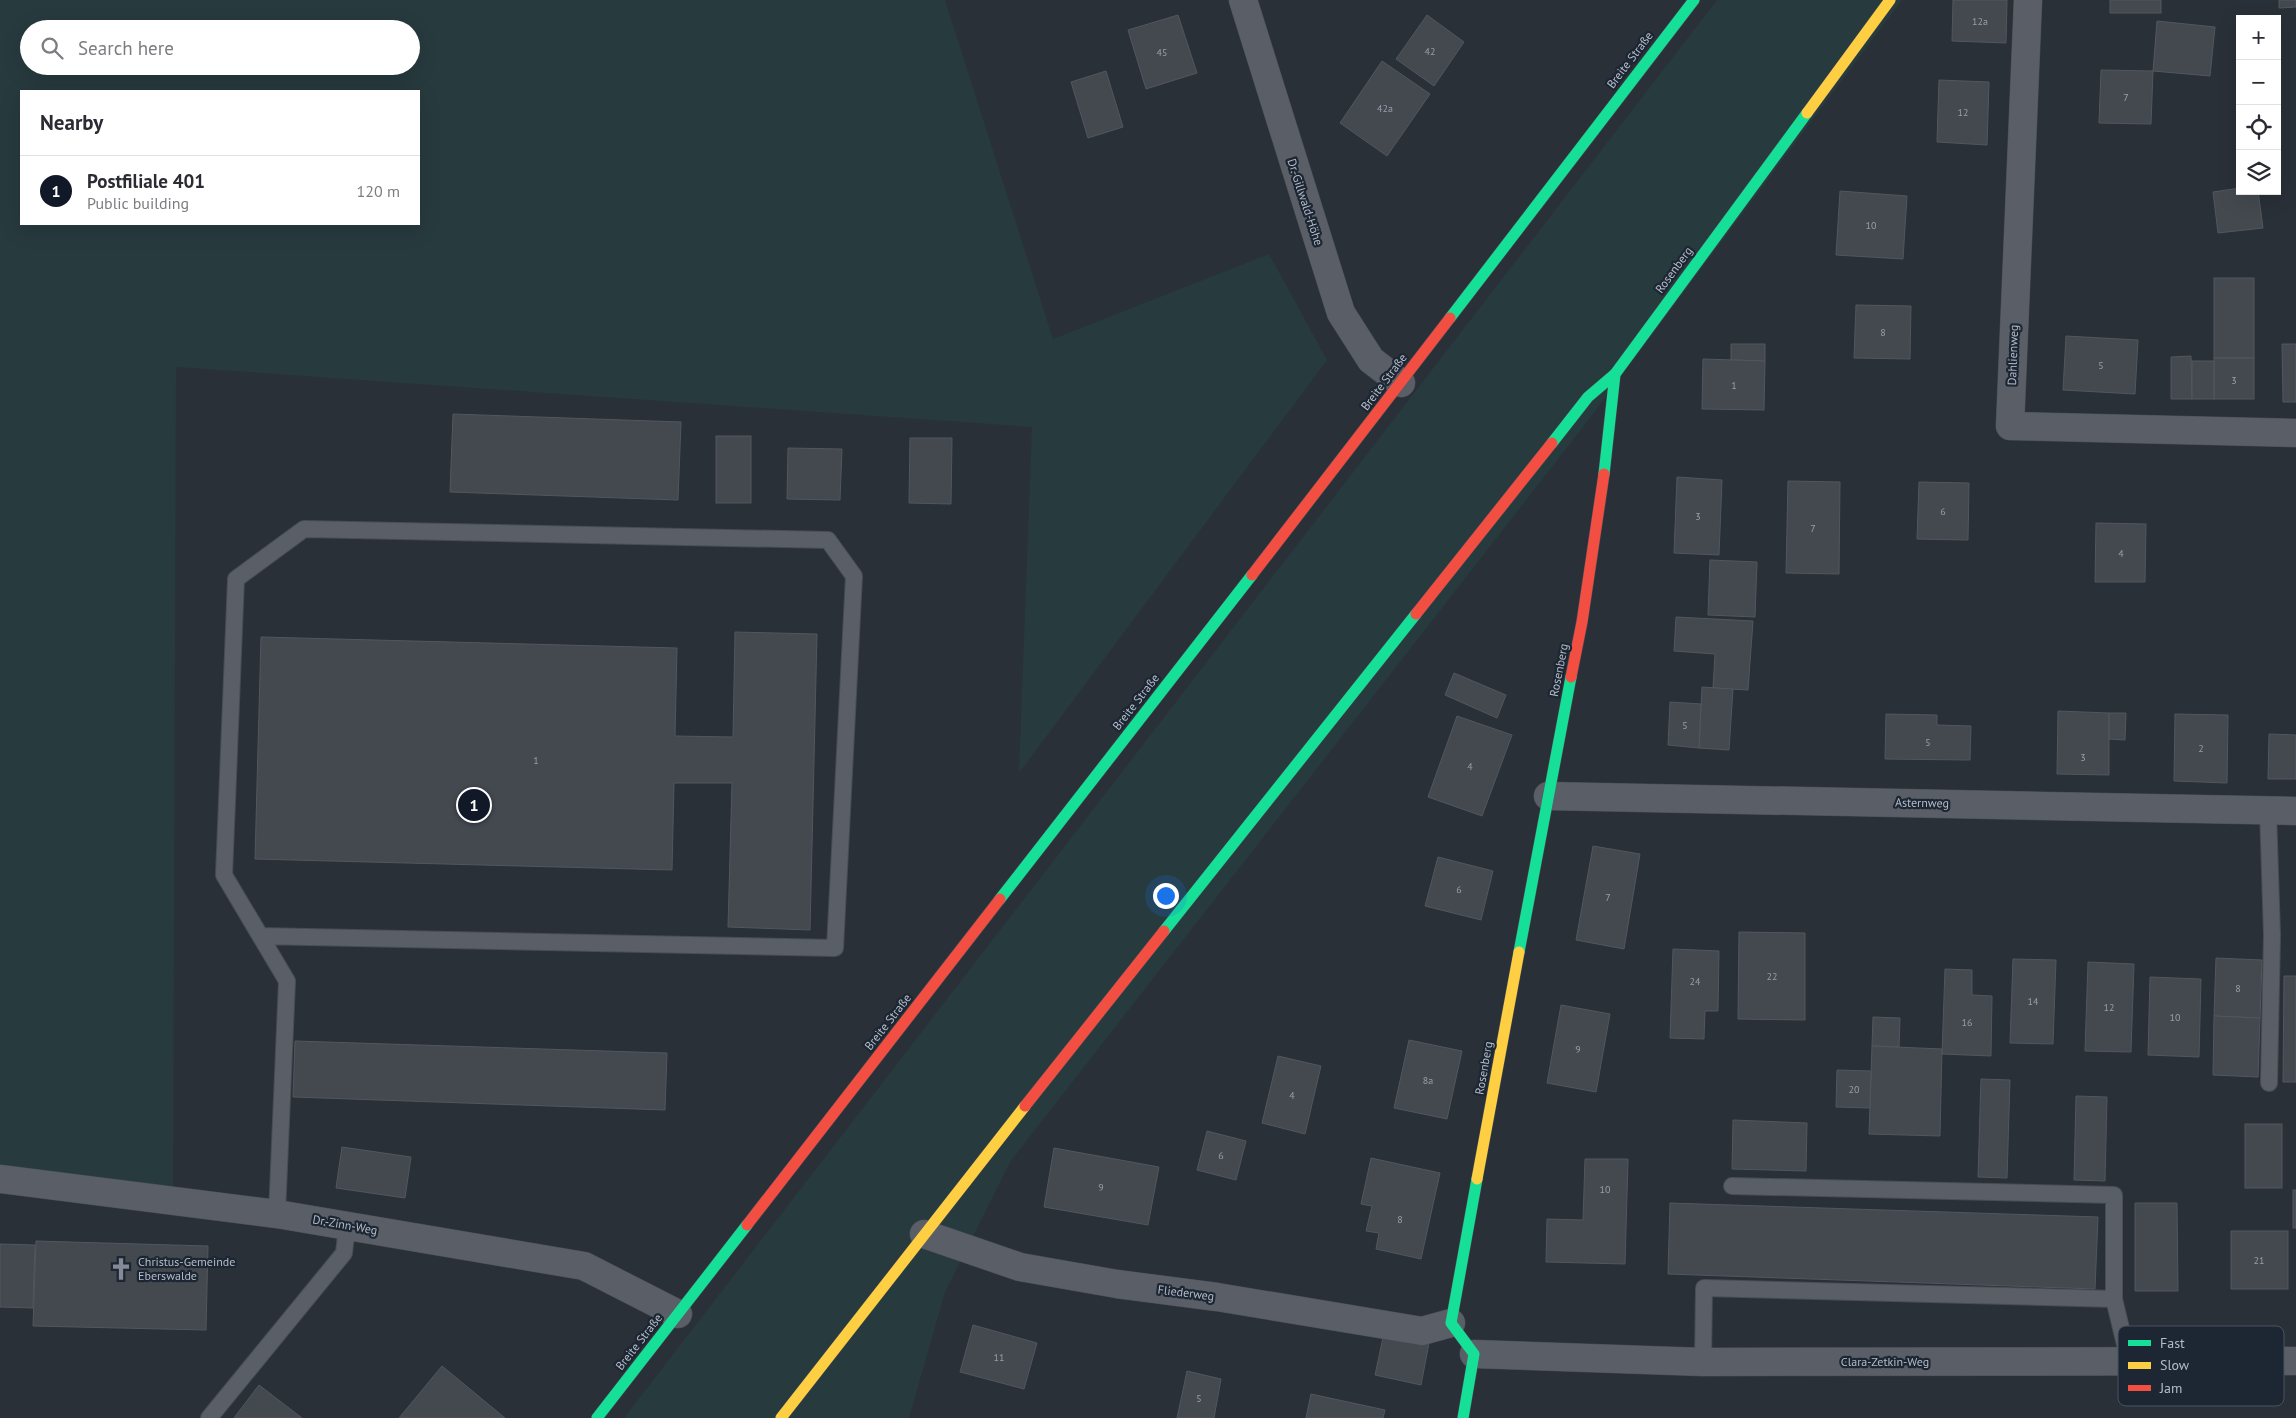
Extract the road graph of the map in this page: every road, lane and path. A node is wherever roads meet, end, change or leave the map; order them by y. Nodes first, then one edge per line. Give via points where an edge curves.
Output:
1 (1243, 0) edge
2 (1694, 0) edge
3 (1890, 0) edge
4 (2028, 0) edge
5 (1615, 374) junction
6 (1402, 383) junction
7 (2296, 433) edge
8 (1548, 796) junction
9 (2268, 810) junction
10 (2296, 811) edge
11 (260, 936) junction
12 (2269, 1083) dead end
13 (0, 1179) edge
14 (1732, 1186) dead end
15 (278, 1214) junction
16 (346, 1226) junction
17 (924, 1234) junction
18 (2114, 1299) junction
19 (678, 1314) junction
20 (1451, 1323) junction
21 (2120, 1326) edge
22 (1474, 1354) junction
23 (2118, 1361) edge
24 (1703, 1362) junction
25 (209, 1418) edge
26 (597, 1418) edge
27 (781, 1418) edge
28 (1463, 1418) edge

1 - 6 street, Dr.-Gillwald-Höhe via 1341,313 1371,360
2 - 6 street, Breite Straße
3 - 5 street, Rosenberg
4 - 7 street, Dahlienweg via 2010,426
5 - 8 street, Rosenberg via 1582,622
5 - 17 street via 1582,405
6 - 19 street, Breite Straße
8 - 9 street, Asternweg
8 - 20 street, Rosenberg
9 - 10 street, Asternweg
9 - 12 lane via 2272,935
11 - 11 lane via 224,875 236,579 304,529 828,540 854,576 836,948
11 - 15 lane via 287,981
13 - 15 street, Dr.-Zinn-Weg
14 - 18 lane via 2114,1195
15 - 16 street, Dr.-Zinn-Weg
16 - 19 street, Dr.-Zinn-Weg via 584,1266
16 - 25 lane via 344,1254
17 - 20 street, Fliederweg via 1020,1267 1117,1284 1422,1331
17 - 27 street
18 - 21 lane
18 - 24 lane via 1704,1288
19 - 26 street, Breite Straße
20 - 22 street
22 - 24 street, Clara-Zetkin-Weg
22 - 28 street
23 - 24 street, Clara-Zetkin-Weg

